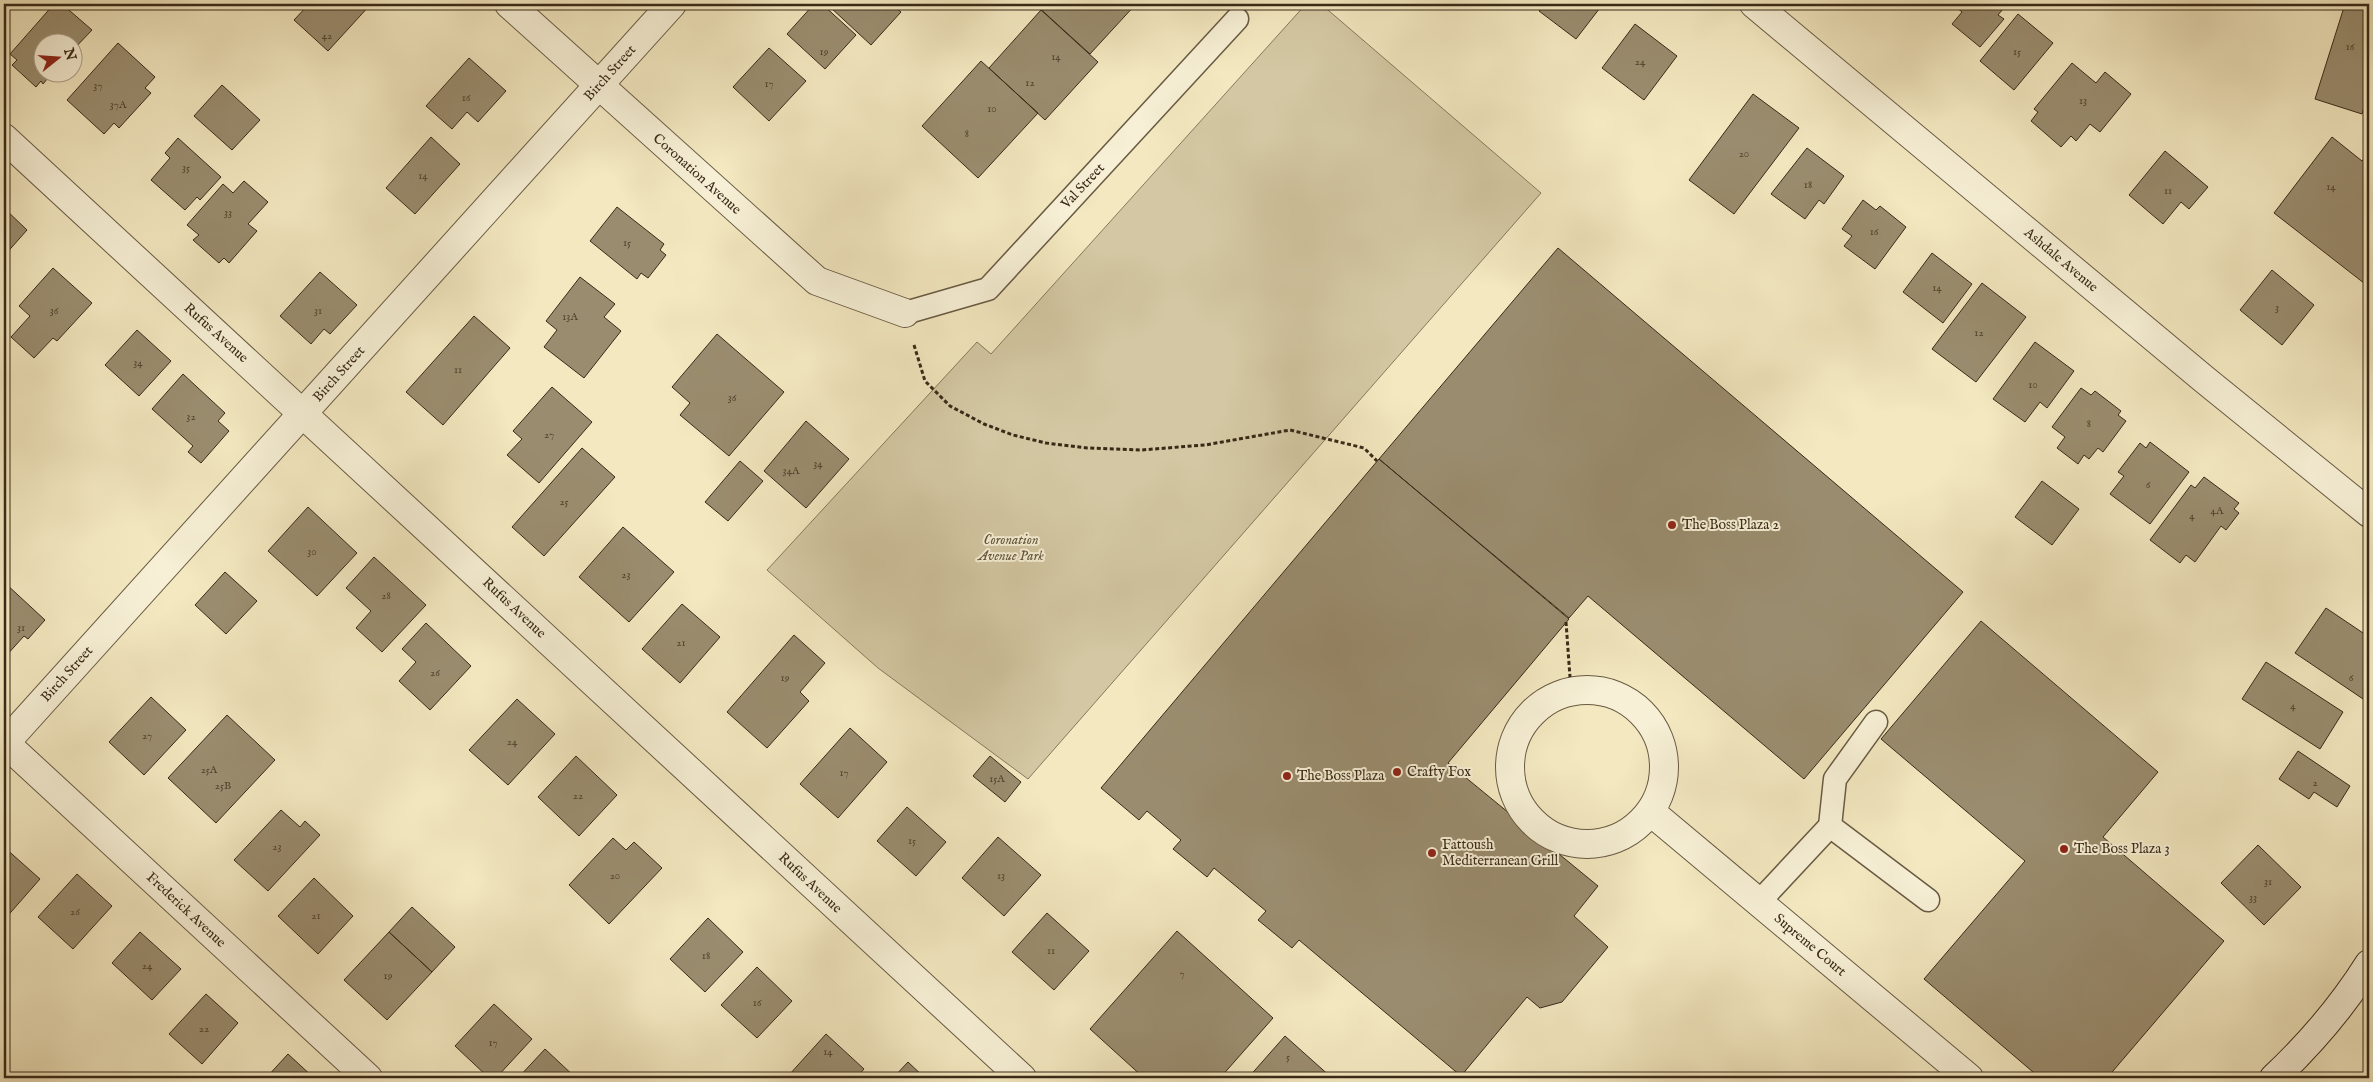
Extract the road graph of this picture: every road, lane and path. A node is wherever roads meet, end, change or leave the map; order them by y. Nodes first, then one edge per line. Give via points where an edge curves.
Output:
1 (509, 4) edge
2 (672, 4) edge
3 (1754, 4) edge
4 (1237, 19) dead end
5 (599, 86) junction
6 (4, 138) edge
7 (905, 313) junction
8 (304, 413) junction
9 (1377, 461) dead end
10 (2369, 513) edge
11 (1566, 622) dead end
12 (1571, 691) junction
13 (1876, 722) dead end
14 (4, 742) edge
15 (1651, 812) junction
16 (1830, 826) junction
17 (1928, 900) dead end
18 (1759, 902) junction
19 (2369, 964) edge
20 (368, 1078) edge
21 (1022, 1078) edge
22 (1969, 1078) edge
23 (2274, 1078) edge

1 - 5 street, Coronation Avenue
2 - 5 street, Birch Street
3 - 10 street, Ashdale Avenue
4 - 7 lane, Val Street via 988,289
5 - 7 street, Coronation Avenue via 817,282
5 - 8 street, Birch Street
6 - 8 street, Rufus Avenue
7 - 9 path via 925,380 950,406 1013,435 1087,448 1141,450 1205,446 1290,430 1364,448
8 - 14 street, Birch Street
8 - 21 street, Rufus Avenue
11 - 12 path
12 - 15 street via 1596,690 1620,697 1641,711 1656,731 1664,756 1664,781
12 - 15 street via 1548,700 1529,716 1515,739 1509,764 1513,790 1524,814 1543,831 1566,842 1593,845 1618,839 1640,825
13 - 16 lane via 1835,779
14 - 20 street, Frederick Avenue
15 - 18 street, Supreme Court
16 - 17 lane
16 - 18 lane
18 - 22 street, Supreme Court
19 - 23 street via 2350,995 2313,1041

